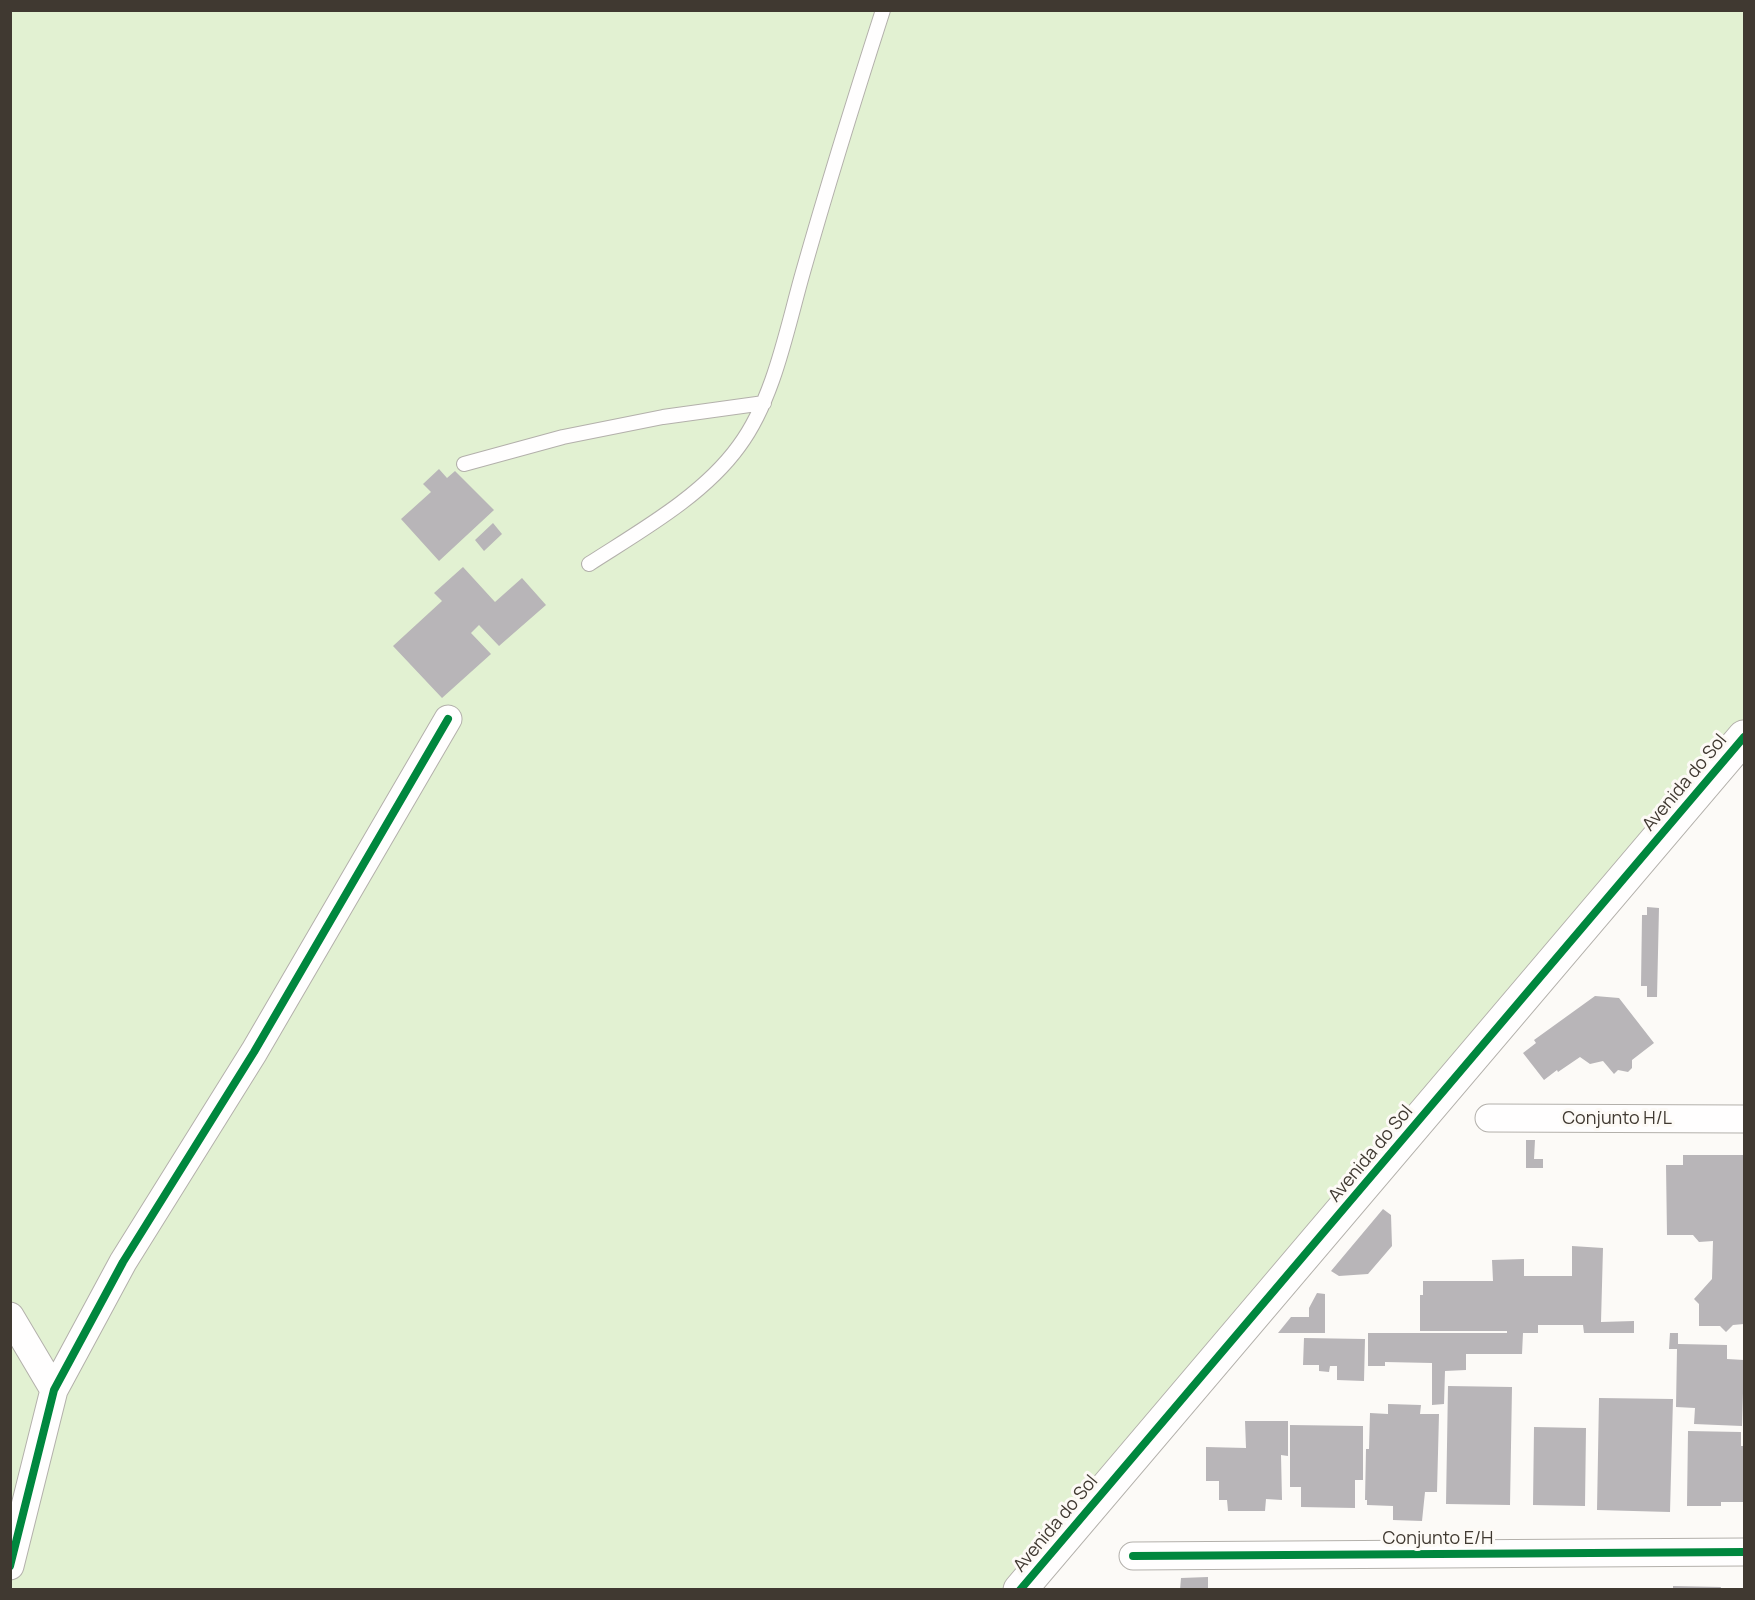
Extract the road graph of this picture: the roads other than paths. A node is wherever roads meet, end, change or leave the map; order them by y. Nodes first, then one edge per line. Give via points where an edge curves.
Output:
1 (883, 10) edge
2 (764, 403) junction
3 (464, 464) dead end
4 (589, 564) dead end
5 (448, 719) dead end
6 (1744, 737) edge
7 (1490, 1119) dead end
8 (1744, 1119) edge
9 (10, 1316) edge
10 (54, 1390) junction
11 (1744, 1552) edge
12 (1133, 1556) dead end
13 (10, 1566) edge
14 (1020, 1590) edge

1 - 2 lane
2 - 3 lane via 663,417
2 - 4 lane via 739,447 711,477 670,511
5 - 10 street via 254,1052 123,1262
6 - 14 street, Avenida do Sol
7 - 8 street, Conjunto H/L
9 - 10 street
10 - 13 street
11 - 12 street, Conjunto E/H

